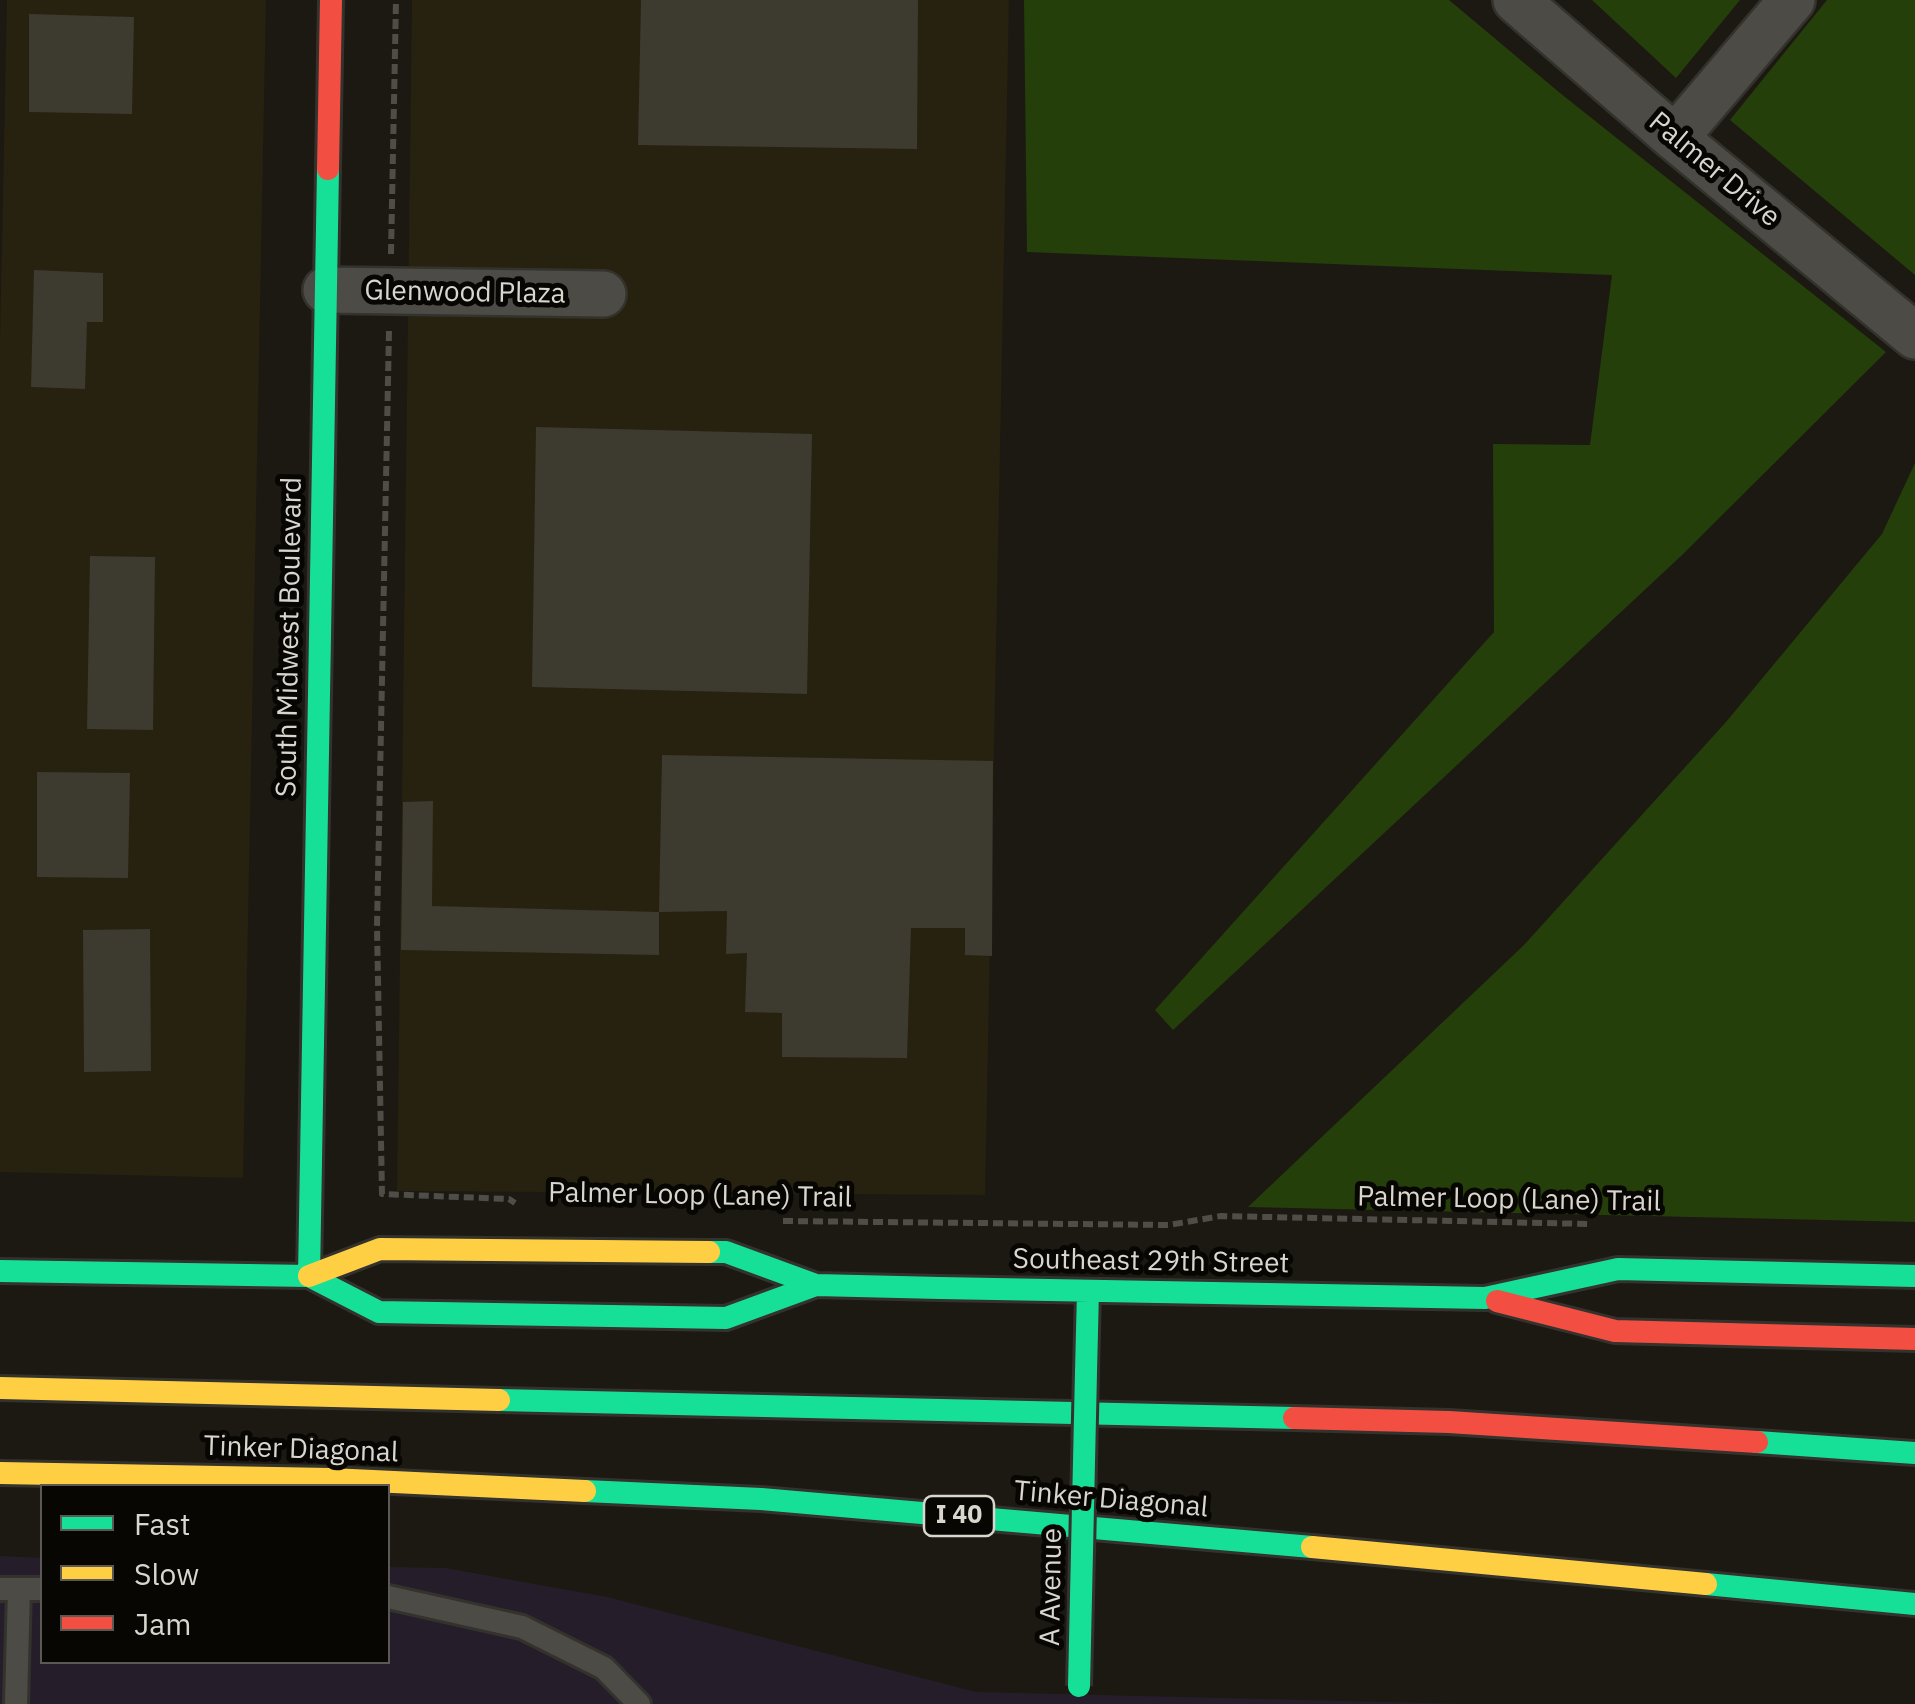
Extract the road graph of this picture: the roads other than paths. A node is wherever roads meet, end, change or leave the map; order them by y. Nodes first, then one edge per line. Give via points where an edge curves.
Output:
1 (331, 0) edge
2 (1516, 0) edge
3 (1792, 0) edge
4 (1675, 138) junction
5 (326, 290) junction
6 (603, 294) dead end
7 (1915, 336) edge
8 (0, 1271) edge
9 (308, 1276) junction
10 (1915, 1276) edge
11 (816, 1285) junction
12 (1088, 1291) junction
13 (1484, 1298) junction
14 (1915, 1339) edge
15 (0, 1388) edge
16 (1915, 1453) edge
17 (0, 1473) edge
18 (20, 1589) edge
19 (390, 1596) edge
20 (1915, 1604) edge
21 (1079, 1695) edge
22 (16, 1704) edge
23 (639, 1704) edge

1 - 5 main road, South Midwest Boulevard
2 - 4 street, Palmer Drive
3 - 4 street
4 - 7 street, Palmer Drive
5 - 6 street, Glenwood Plaza
5 - 9 main road, South Midwest Boulevard
8 - 9 main road, Southeast 29th Street
9 - 11 main road, Southeast 29th Street via 380,1249 726,1252
9 - 11 main road, Southeast 29th Street via 379,1312 707,1318 726,1318
10 - 13 main road, Southeast 29th Street via 1618,1269
11 - 12 main road, Southeast 29th Street
12 - 13 main road, Southeast 29th Street
12 - 21 main road, A Avenue, bridge
13 - 14 main road, Southeast 29th Street via 1615,1331
15 - 16 main road, Tinker Diagonal via 1449,1422
17 - 20 main road, Tinker Diagonal / I 40 via 330,1479 760,1499
18 - 22 lane
19 - 23 lane via 522,1627 604,1668

